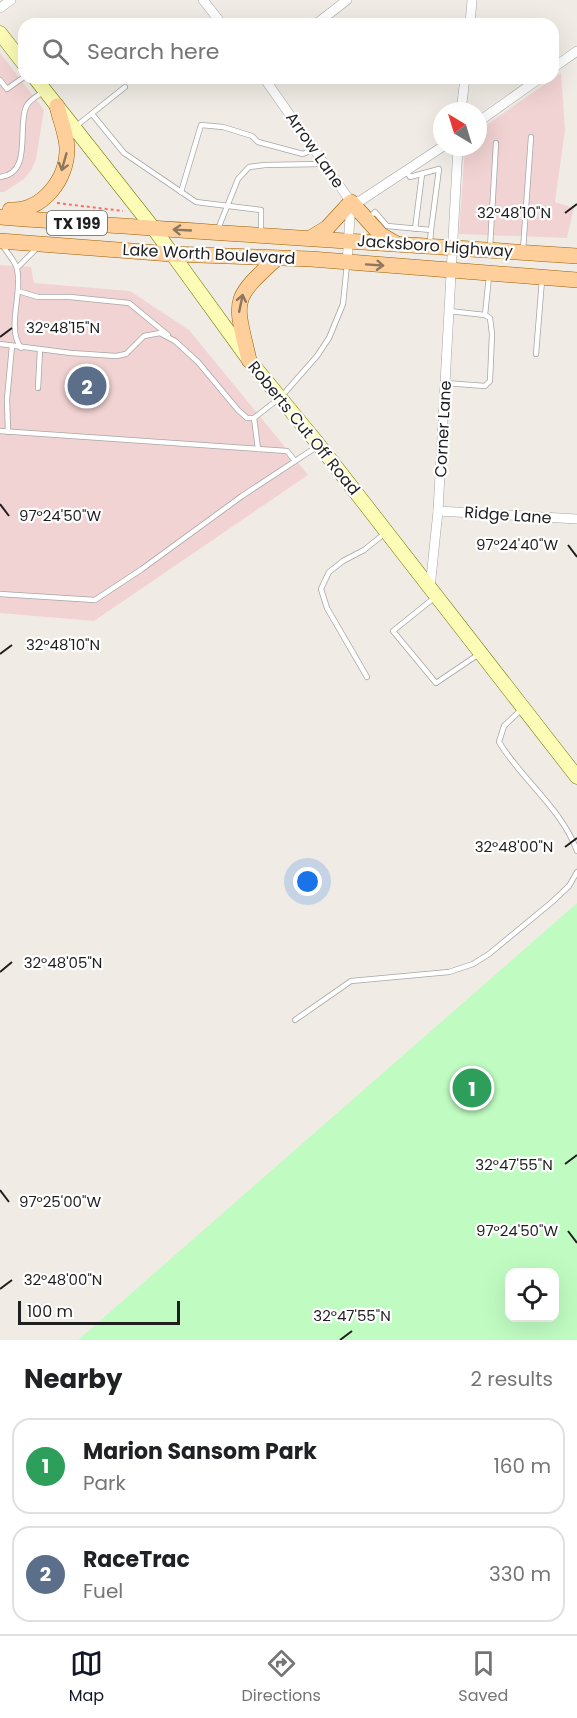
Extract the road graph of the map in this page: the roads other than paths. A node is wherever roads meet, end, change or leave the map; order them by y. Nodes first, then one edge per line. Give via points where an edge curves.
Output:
1 (11, 0) edge
2 (203, 0) edge
3 (347, 0) edge
4 (472, 0) edge
5 (0, 8) edge
6 (217, 18) edge
7 (324, 18) edge
8 (470, 18) edge
9 (3, 42) edge
10 (577, 51) edge
11 (18, 58) edge
12 (559, 64) edge
13 (0, 80) edge
14 (18, 81) edge
15 (40, 84) edge
16 (268, 84) edge
17 (464, 84) edge
18 (532, 84) edge
19 (125, 87) dead end
20 (7, 89) junction
21 (45, 90) junction
22 (0, 94) edge
23 (462, 102) edge
24 (57, 106) junction
25 (92, 114) junction
26 (487, 116) edge
27 (75, 127) junction
28 (531, 137) dead end
29 (496, 142) dead end
30 (314, 149) junction
31 (433, 153) edge
32 (428, 156) junction
33 (458, 156) edge
34 (325, 164) junction
35 (406, 170) junction
36 (429, 172) junction
37 (422, 174) junction
38 (0, 177) edge
39 (181, 192) junction
40 (351, 202) junction
41 (226, 206) junction
42 (0, 215) edge
43 (367, 219) junction
44 (154, 229) junction
45 (415, 229) junction
46 (431, 230) junction
47 (217, 232) junction
48 (260, 234) junction
49 (294, 236) joint
50 (312, 237) junction
51 (349, 240) junction
52 (0, 241) edge
53 (398, 244) junction
54 (40, 245) junction
55 (430, 246) junction
56 (453, 248) junction
57 (490, 250) junction
58 (523, 252) junction
59 (171, 254) junction
60 (577, 255) edge
61 (277, 258) junction
62 (311, 259) joint
63 (347, 263) junction
64 (17, 268) junction
65 (451, 271) junction
66 (489, 274) junction
67 (542, 278) junction
68 (577, 280) edge
69 (18, 291) junction
70 (449, 310) junction
71 (485, 315) junction
72 (175, 341) junction
73 (0, 344) edge
74 (12, 346) junction
75 (21, 348) junction
76 (40, 350) junction
77 (536, 354) dead end
78 (249, 360) junction
79 (445, 383) junction
80 (38, 388) dead end
81 (281, 398) junction
82 (254, 418) junction
83 (0, 431) edge
84 (8, 432) junction
85 (319, 445) junction
86 (258, 449) junction
87 (295, 461) junction
88 (438, 511) junction
89 (577, 519) edge
90 (386, 532) junction
91 (433, 592) junction
92 (0, 594) edge
93 (481, 652) junction
94 (367, 677) dead end
95 (525, 707) junction
96 (577, 777) edge
97 (577, 851) edge
98 (577, 872) edge
99 (294, 1020) dead end

1 - 5 street
2 - 6 street
3 - 7 street
4 - 8 street
9 - 11 street
10 - 12 street
13 - 20 lane
14 - 20 lane
15 - 21 street, Roberts Cut Off Road
16 - 30 street, Arrow Lane
17 - 23 street
18 - 26 street
19 - 25 lane
20 - 22 lane
21 - 24 street, Roberts Cut Off Road
21 - 38 lane via 26,107 22,151 16,167 11,174
24 - 27 street, Roberts Cut Off Road
24 -> 42 main road via 67,149 51,192 32,208 6,210
25 - 27 lane
25 - 39 lane via 124,153
27 - 44 street, Roberts Cut Off Road
28 - 58 lane
29 - 57 lane
30 - 34 street, Arrow Lane
30 - 39 lane via 303,154 258,142 252,136 223,127 201,125
31 - 32 street
32 - 35 street
32 - 36 lane
33 - 56 street, Corner Lane
34 - 40 street, Arrow Lane
34 - 41 lane via 249,167 238,179
35 - 37 lane via 410,177
35 - 40 street via 360,201
36 - 37 lane
36 - 46 lane via 439,169
37 - 45 lane
39 - 41 lane via 196,202
40 - 43 main road
40 - 50 main road via 327,228
40 - 51 street, Arrow Lane
41 - 47 lane
41 - 48 lane via 261,210
42 - 44 main road, Lake Worth Boulevard / TX 199
43 - 45 lane via 375,212 387,226
43 - 53 main road via 381,235
47 -> 44 main road, Lake Worth Boulevard / TX 199
44 - 59 street, Roberts Cut Off Road
45 - 46 lane
46 - 55 lane
47 - 48 main road, Lake Worth Boulevard / TX 199
48 - 49 main road, Lake Worth Boulevard / TX 199
49 - 50 main road, Jacksboro Highway / TX 199
50 - 51 main road, Jacksboro Highway / TX 199
51 - 53 main road, Jacksboro Highway / TX 199
51 - 63 street, Arrow Lane
52 - 54 main road, Lake Worth Boulevard / TX 199
52 - 64 lane
53 - 55 main road, Jacksboro Highway / TX 199
54 - 59 main road, Lake Worth Boulevard / TX 199
54 - 64 lane
55 - 56 main road, Jacksboro Highway / TX 199
56 - 57 main road, Jacksboro Highway / TX 199
56 - 65 street, Corner Lane
57 - 58 main road, Jacksboro Highway / TX 199
58 - 60 main road, Jacksboro Highway / TX 199
59 - 61 main road, Lake Worth Boulevard / TX 199
59 - 78 street, Roberts Cut Off Road
61 - 62 main road, Lake Worth Boulevard / TX 199
78 -> 61 main road via 238,304 249,283
62 - 63 main road, Jacksboro Highway / TX 199
63 -> 65 main road, Jacksboro Highway / TX 199
63 - 81 lane via 343,304 329,338
64 - 69 lane
65 - 66 main road, Jacksboro Highway / TX 199
65 - 70 street, Corner Lane
66 - 67 main road, Jacksboro Highway / TX 199
66 - 71 lane
67 - 68 main road, Jacksboro Highway / TX 199
67 - 77 lane
69 - 72 lane via 38,297 129,303
69 - 75 lane via 15,328
70 - 71 lane
70 - 79 street, Corner Lane
71 - 79 lane via 492,322 490,381 485,386
72 - 76 lane via 160,333 144,336 126,354 116,356
72 - 82 lane via 238,410 247,418
73 - 74 lane
74 - 75 lane
74 - 84 lane
75 - 76 lane
76 - 80 lane
78 - 81 street, Roberts Cut Off Road
79 - 88 street, Corner Lane
81 - 82 lane
81 - 85 street, Roberts Cut Off Road
82 - 86 lane
83 - 84 lane
84 - 86 lane
85 - 87 lane
85 - 90 street, Roberts Cut Off Road
86 - 87 lane via 287,451
87 - 92 lane via 95,600
88 - 89 street, Ridge Lane
88 - 91 street, Corner Lane
90 - 91 street, Roberts Cut Off Road
90 - 94 lane via 329,572 321,589 327,608
91 - 93 street, Roberts Cut Off Road
91 - 93 lane via 393,631 436,683
93 - 95 street, Roberts Cut Off Road
95 - 96 street, Roberts Cut Off Road
95 - 97 lane via 504,726 499,742 567,830
98 - 99 lane via 570,886 552,902 473,964 449,972 351,981

